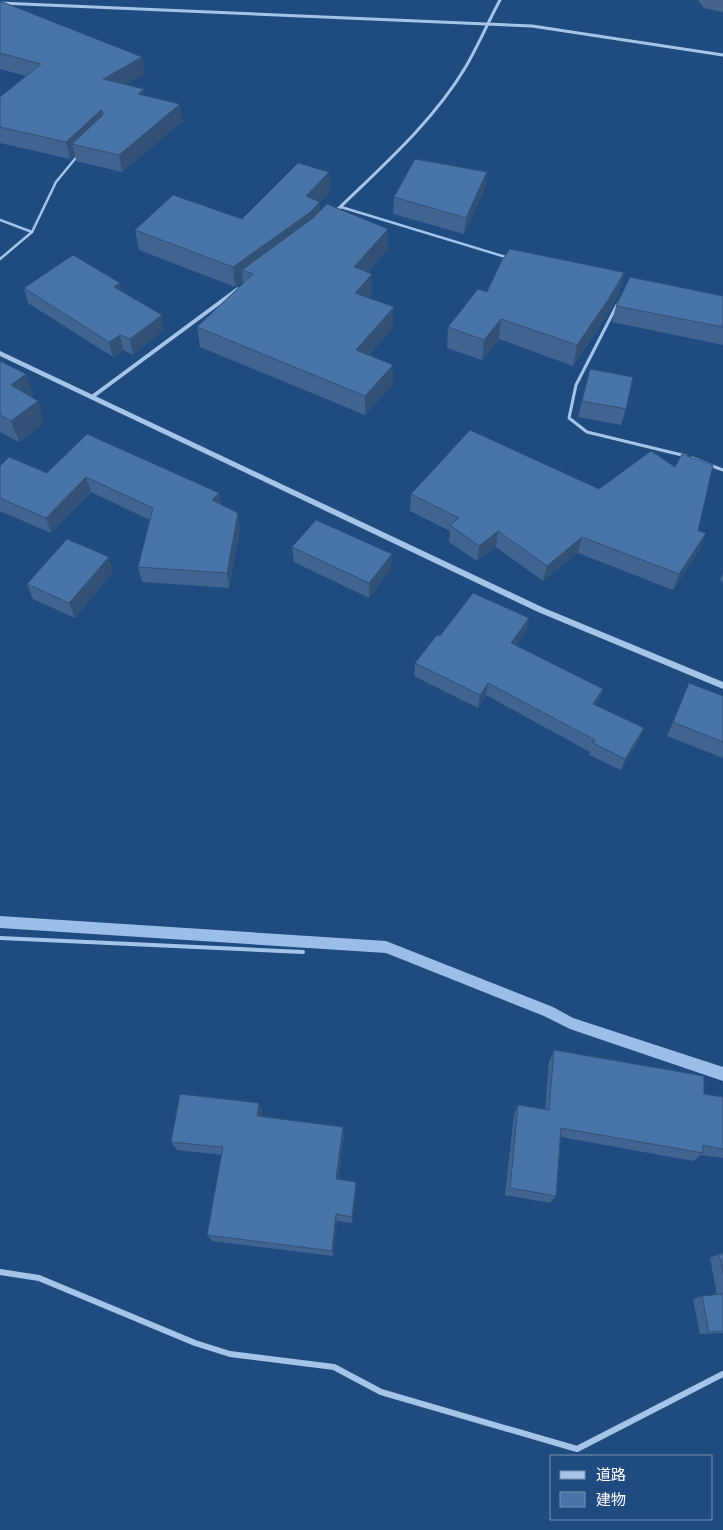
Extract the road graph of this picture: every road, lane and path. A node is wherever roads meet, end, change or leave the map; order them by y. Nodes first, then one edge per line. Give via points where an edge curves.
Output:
1 (500, 0) edge
2 (0, 3) edge
3 (488, 24) junction
4 (723, 55) edge
5 (80, 154) edge
6 (340, 207) junction
7 (329, 218) edge
8 (0, 220) edge
9 (32, 232) junction
10 (0, 258) edge
11 (511, 259) edge
12 (241, 287) edge
13 (619, 301) edge
14 (0, 353) edge
15 (92, 397) junction
16 (723, 470) edge
17 (723, 686) edge
18 (0, 938) edge
19 (303, 952) dead end
20 (0, 1272) edge
21 (723, 1374) edge

1 - 3 street
2 - 3 street
3 - 4 street via 532,26
3 - 6 street via 439,105
5 - 9 lane via 56,182
6 - 7 street
6 - 11 lane
8 - 9 lane
9 - 10 lane
12 - 15 street
13 - 16 lane via 576,385 569,418 587,432 700,460
14 - 15 street
15 - 17 street via 542,610
18 - 19 lane
20 - 21 street via 39,1278 195,1343 230,1354 334,1367 380,1392 577,1449

